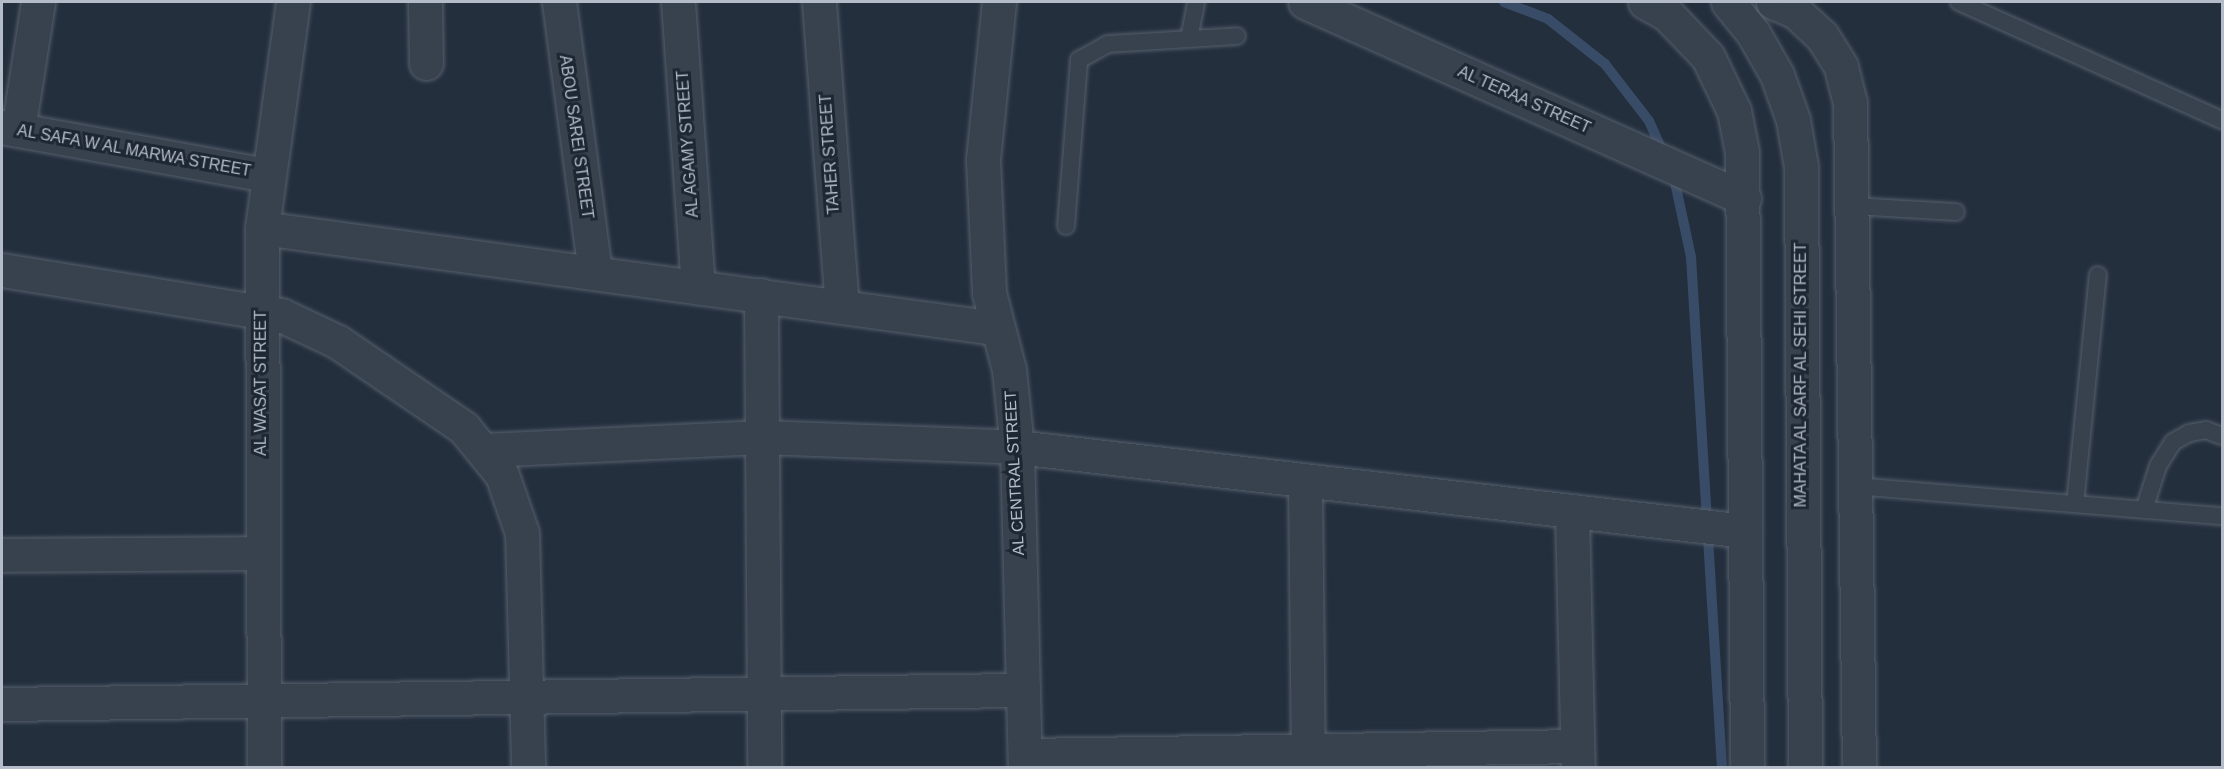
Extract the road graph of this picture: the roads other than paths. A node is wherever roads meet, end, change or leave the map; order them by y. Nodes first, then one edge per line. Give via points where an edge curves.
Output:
1 (38, 2) edge
2 (293, 2) edge
3 (425, 2) edge
4 (559, 2) edge
5 (678, 2) edge
6 (819, 2) edge
7 (999, 2) edge
8 (1196, 2) edge
9 (1305, 2) edge
10 (1728, 2) edge
11 (1773, 2) edge
12 (1959, 2) edge
13 (1656, 8) edge
14 (1237, 36) dead end
15 (1189, 39) junction
16 (426, 63) dead end
17 (2223, 120) edge
18 (10, 128) edge
19 (267, 176) junction
20 (1744, 198) junction
21 (1851, 206) junction
22 (1956, 212) dead end
23 (1066, 226) dead end
24 (262, 228) junction
25 (2, 270) edge
26 (595, 273) junction
27 (2098, 275) dead end
28 (698, 287) junction
29 (761, 295) junction
30 (842, 306) junction
31 (260, 309) junction
32 (996, 328) junction
33 (2223, 436) edge
34 (762, 437) junction
35 (1017, 447) junction
36 (485, 450) junction
37 (1305, 482) junction
38 (1855, 486) junction
39 (2075, 504) junction
40 (2144, 510) junction
41 (1572, 512) junction
42 (2223, 516) edge
43 (1745, 531) junction
44 (261, 553) junction
45 (2, 555) edge
46 (1023, 690) junction
47 (764, 696) junction
48 (526, 698) junction
49 (263, 701) junction
50 (2, 704) edge
51 (1578, 757) edge
52 (1308, 759) edge
53 (1025, 761) edge
54 (264, 768) edge
55 (528, 768) edge
56 (764, 768) edge
57 (1747, 768) edge
58 (1805, 768) edge
59 (1859, 768) edge

1 - 18 street
2 - 19 street, AL WASAT STREET
3 - 16 street
4 - 26 street, ABOU SAREI STREET
5 - 28 street, AL AGAMY STREET
6 - 30 street, TAHER STREET
7 - 32 street, AL CENTRAL STREET via 983,160 989,293
8 - 15 lane
9 - 20 street, AL TERAA STREET
10 - 58 street, MAHATA AL SARF AL SEHI STREET via 1753,33 1777,75 1793,120 1801,167
11 - 21 street via 1796,12 1822,36 1841,67 1851,102
12 - 17 lane
13 - 20 street via 1708,57 1734,111 1742,152
14 - 15 lane
15 - 23 lane via 1108,44 1079,60
18 - 19 street, AL SAFA W AL MARWA STREET
19 - 24 street, AL WASAT STREET
20 - 43 street
21 - 22 lane
21 - 38 street
24 - 26 street
24 - 31 street, AL WASAT STREET
25 - 31 street
26 - 28 street
27 - 39 lane
28 - 29 street
29 - 30 street
29 - 34 street
30 - 32 street
31 - 36 street via 301,322 338,342 464,428
31 - 44 street, AL WASAT STREET
32 - 35 street, AL CENTRAL STREET via 1009,370
33 - 40 lane via 2206,430 2173,442 2158,466
34 - 35 street
34 - 36 street
34 - 47 street
35 - 37 street
35 - 46 street, AL CENTRAL STREET
36 - 48 street via 502,475 522,533
37 - 41 street
37 - 52 street
38 - 39 lane
38 - 59 street
39 - 40 lane
40 - 42 lane
41 - 43 street
41 - 51 street
43 - 57 street
44 - 45 street
44 - 49 street, AL WASAT STREET
46 - 47 street
46 - 53 street, AL CENTRAL STREET
47 - 48 street
47 - 56 street
48 - 49 street
48 - 55 street
49 - 50 street
49 - 54 street, AL WASAT STREET
51 - 52 street
52 - 53 street

